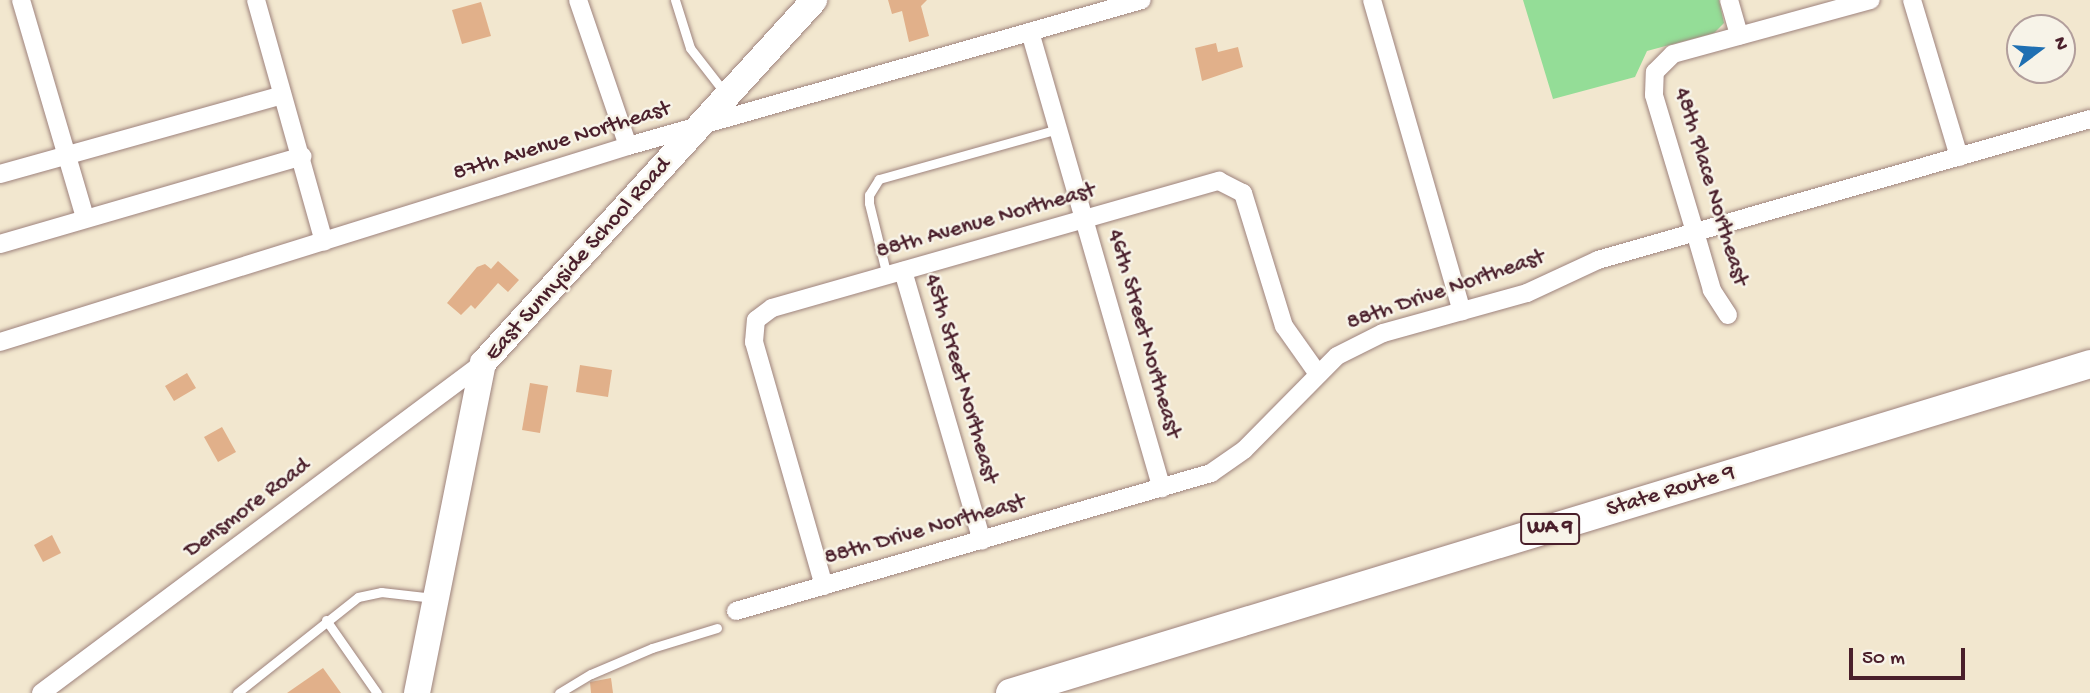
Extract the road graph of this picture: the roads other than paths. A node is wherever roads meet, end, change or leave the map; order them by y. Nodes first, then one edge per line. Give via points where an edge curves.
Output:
1 (21, 0) edge
2 (256, 0) edge
3 (578, 0) edge
4 (675, 0) edge
5 (814, 0) edge
6 (1143, 0) edge
7 (1372, 0) edge
8 (1729, 0) edge
9 (1871, 0) edge
10 (1912, 0) edge
11 (1030, 32) junction
12 (1739, 36) junction
13 (282, 95) junction
14 (728, 97) junction
15 (2090, 119) edge
16 (701, 126) junction
17 (1058, 129) junction
18 (628, 146) junction
19 (64, 156) junction
20 (302, 156) junction
21 (1959, 157) junction
22 (0, 174) edge
23 (85, 218) junction
24 (1084, 219) junction
25 (1695, 232) junction
26 (324, 242) junction
27 (0, 244) edge
28 (895, 273) junction
29 (1462, 311) junction
30 (1728, 315) dead end
31 (0, 342) edge
32 (483, 363) junction
33 (2090, 364) edge
34 (1318, 374) junction
35 (1162, 488) junction
36 (982, 541) junction
37 (824, 586) junction
38 (436, 598) junction
39 (736, 611) dead end
40 (326, 620) junction
41 (717, 628) dead end
42 (41, 693) edge
43 (237, 693) edge
44 (377, 693) edge
45 (416, 693) edge
46 (559, 693) edge
47 (1010, 693) edge

1 - 19 street
2 - 13 street
3 - 18 street
4 - 14 lane via 690,48
5 - 14 street, East Sunnyside School Road
6 - 11 street, 87th Avenue Northeast
7 - 29 street
8 - 12 street
9 - 12 street
10 - 21 street
11 - 16 street, 87th Avenue Northeast
11 - 17 street, 46th Street Northeast
12 - 25 street, 48th Place Northeast via 1673,54 1656,72 1654,95
13 - 19 street
13 - 20 street
14 - 16 street, East Sunnyside School Road
15 - 21 street, 88th Drive Northeast
16 - 18 street, 87th Avenue Northeast
16 - 32 street, East Sunnyside School Road
17 - 24 street, 46th Street Northeast
17 - 28 lane via 879,179 869,203
18 - 26 street, 87th Avenue Northeast
19 - 22 street
19 - 23 street
20 - 23 street
20 - 26 street
21 - 25 street, 88th Drive Northeast
23 - 27 street
24 - 28 street, 88th Avenue Northeast
24 - 34 street, 88th Avenue Northeast via 1219,181 1233,185 1243,193 1250,211 1284,326
24 - 35 street, 46th Street Northeast
25 - 29 street, 88th Drive Northeast via 1598,260 1527,293
25 - 30 street, 48th Place Northeast via 1713,290
26 - 31 street, 87th Avenue Northeast
28 - 36 street, 45th Street Northeast
28 - 37 street, 88th Avenue Northeast via 772,308 756,320 754,342
29 - 34 street, 88th Drive Northeast via 1365,340
32 - 38 street, East Sunnyside School Road
32 - 42 street, Densmore Road
33 - 47 main road, State Route 9 / WA 9
34 - 35 street, 88th Drive Northeast via 1230,462
35 - 36 street, 88th Drive Northeast
36 - 37 street, 88th Drive Northeast
37 - 39 street, 88th Drive Northeast
38 - 40 lane via 381,592 358,597
38 - 45 street, East Sunnyside School Road
40 - 43 lane
40 - 44 lane
41 - 46 lane via 652,648

